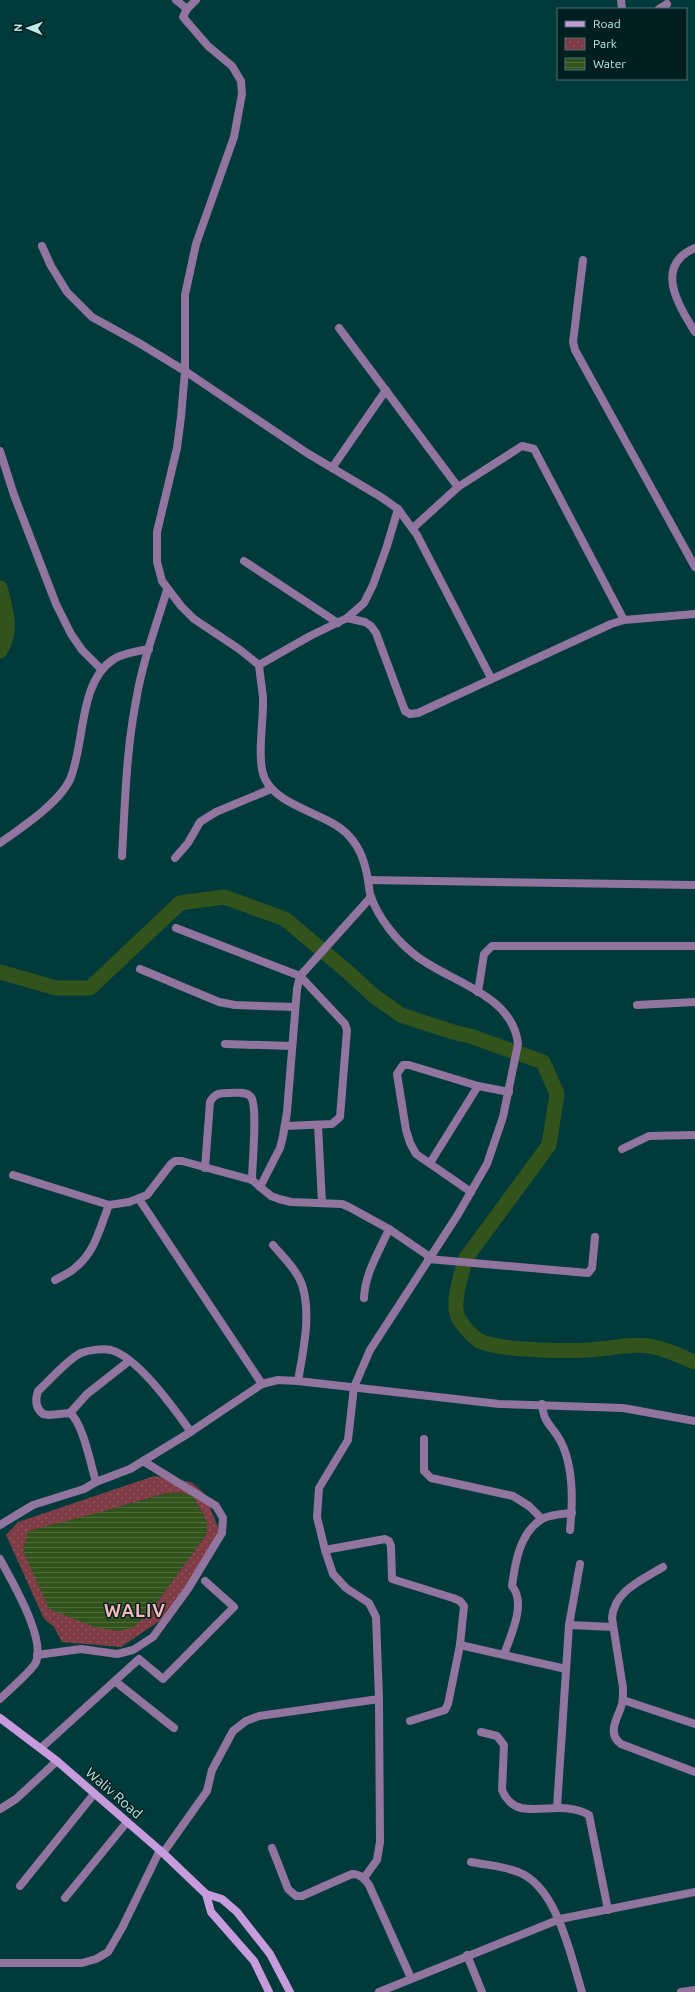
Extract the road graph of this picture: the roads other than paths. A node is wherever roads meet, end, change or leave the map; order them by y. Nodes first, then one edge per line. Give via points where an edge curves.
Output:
1 (176, 0) edge
2 (196, 0) edge
3 (667, 4) dead end
4 (661, 8) edge
5 (187, 9) junction
6 (42, 246) dead end
7 (695, 248) edge
8 (583, 260) dead end
9 (339, 328) dead end
10 (695, 332) edge
11 (185, 371) junction
12 (386, 390) junction
13 (0, 451) edge
14 (332, 468) junction
15 (458, 487) junction
16 (398, 509) junction
17 (413, 528) junction
18 (244, 561) dead end
19 (695, 567) edge
20 (168, 590) junction
21 (695, 614) edge
22 (347, 618) junction
23 (624, 620) junction
24 (338, 623) junction
25 (149, 649) junction
26 (259, 665) junction
27 (101, 669) junction
28 (491, 678) junction
29 (271, 789) junction
30 (0, 843) edge
31 (122, 856) dead end
32 (175, 858) dead end
33 (368, 880) junction
34 (695, 885) edge
35 (371, 897) junction
36 (176, 928) dead end
37 (695, 946) edge
38 (140, 969) dead end
39 (300, 976) junction
40 (478, 992) junction
41 (695, 1002) edge
42 (637, 1005) dead end
43 (295, 1007) junction
44 (226, 1044) dead end
45 (292, 1046) junction
46 (478, 1086) junction
47 (509, 1092) junction
48 (318, 1125) junction
49 (285, 1126) junction
50 (695, 1135) edge
51 (622, 1149) dead end
52 (430, 1164) junction
53 (205, 1168) junction
54 (13, 1175) dead end
55 (252, 1180) junction
56 (260, 1187) junction
57 (471, 1192) junction
58 (139, 1200) junction
59 (322, 1203) junction
60 (109, 1206) junction
61 (389, 1230) junction
62 (595, 1237) dead end
63 (273, 1245) dead end
64 (429, 1258) junction
65 (55, 1280) dead end
66 (364, 1298) dead end
67 (129, 1361) junction
68 (298, 1381) junction
69 (262, 1384) junction
70 (354, 1387) junction
71 (542, 1404) junction
72 (70, 1413) junction
73 (695, 1421) edge
74 (191, 1432) junction
75 (424, 1439) dead end
76 (143, 1461) junction
77 (96, 1482) junction
78 (572, 1513) junction
79 (542, 1519) junction
80 (0, 1525) edge
81 (570, 1530) dead end
82 (325, 1550) junction
83 (0, 1559) edge
84 (580, 1564) dead end
85 (663, 1567) dead end
86 (205, 1580) dead end
87 (569, 1625) junction
88 (613, 1627) junction
89 (460, 1645) junction
90 (38, 1655) junction
91 (504, 1655) junction
92 (566, 1669) junction
93 (116, 1682) junction
94 (0, 1699) edge
95 (379, 1700) junction
96 (623, 1700) junction
97 (0, 1718) edge
98 (410, 1721) dead end
99 (695, 1724) edge
100 (174, 1728) dead end
101 (480, 1732) dead end
102 (40, 1748) junction
103 (57, 1761) junction
104 (695, 1772) edge
105 (94, 1794) junction
106 (557, 1807) junction
107 (0, 1810) edge
108 (127, 1822) junction
109 (272, 1848) dead end
110 (161, 1852) junction
111 (470, 1862) dead end
112 (364, 1878) junction
113 (20, 1886) dead end
114 (695, 1892) edge
115 (206, 1894) junction
116 (65, 1898) dead end
117 (608, 1910) junction
118 (560, 1919) junction
119 (467, 1955) junction
120 (0, 1963) edge
121 (410, 1978) junction
122 (695, 1990) edge
123 (269, 1992) edge
124 (290, 1992) edge
125 (379, 1992) edge
126 (482, 1992) edge
127 (582, 1992) edge
128 (681, 1992) edge

1 - 5 street
2 - 5 street
3 - 4 street
5 - 11 street via 183,17 208,46 232,66 241,81 242,94 234,137 196,244 186,295
6 - 11 street via 67,292 92,317
7 - 10 street via 678,261 671,279 680,308
8 - 19 street via 573,342 575,350
9 - 12 street
11 - 14 street
11 - 20 street via 177,448 157,532 157,562 162,582
12 - 14 street
12 - 15 street
13 - 27 street via 56,604 82,650
14 - 16 street
15 - 17 street
15 - 23 street via 522,446 534,449
16 - 17 street
16 - 22 street via 387,546 364,603
17 - 28 street
18 - 24 street
20 - 25 street
20 - 26 street via 194,619
21 - 23 street
22 - 24 street
22 - 28 street via 365,622 376,633 402,706 410,714 418,713
23 - 28 street
24 - 26 street
25 - 27 street via 115,658
25 - 31 street via 131,726
26 - 29 street via 263,698 264,778
27 - 30 street via 90,694 71,777 57,797 32,821
29 - 32 street via 216,812 200,822 188,844
29 - 33 street via 284,799 348,834 359,848
33 - 34 street
33 - 35 street
35 - 39 street
35 - 40 street via 394,934 415,955
36 - 39 street
37 - 40 street via 492,946 484,954
38 - 43 street via 219,1002
39 - 43 street
39 - 48 street via 338,1016 347,1030 340,1117 332,1124
40 - 47 street via 492,1000 511,1021 517,1034 518,1044
41 - 42 street
43 - 45 street
44 - 45 street
45 - 49 street
46 - 47 street
46 - 52 street
46 - 52 street via 409,1065 399,1068 397,1074 410,1143 416,1154
47 - 57 street via 487,1164
48 - 49 street
48 - 59 street
49 - 56 street via 280,1148
50 - 51 street via 649,1136
52 - 57 street
53 - 55 street
53 - 55 street via 210,1102 214,1095 219,1093 244,1093 253,1101
53 - 58 street via 175,1161 147,1195
54 - 60 street
55 - 56 street
56 - 59 street via 271,1196 291,1202
57 - 64 street
58 - 60 street
58 - 69 street
59 - 61 street via 349,1206
60 - 65 street via 96,1240 87,1254 76,1267
61 - 64 street
61 - 66 street via 369,1272
62 - 64 street via 592,1268 588,1273
63 - 68 street via 293,1269 303,1288 305,1335
64 - 70 street via 370,1350
67 - 72 street via 87,1394
67 - 72 street via 110,1350 82,1353 38,1391 36,1404 43,1414
67 - 74 street via 149,1378
68 - 69 street via 278,1380
68 - 70 street
69 - 74 street
70 - 71 street via 499,1404
70 - 82 street via 348,1440 318,1493 317,1517
71 - 73 street via 623,1408
71 - 78 street via 543,1417 561,1442 567,1459
72 - 77 street via 80,1427
74 - 76 street
75 - 79 street via 424,1471 431,1478 513,1496 529,1506
76 - 77 street via 130,1469
76 - 90 street via 216,1506 223,1518 222,1533 188,1589 153,1637 133,1650 117,1654 81,1649
77 - 80 street via 84,1489 32,1505
78 - 79 street
78 - 81 street
79 - 91 street via 531,1527 515,1566 512,1586 516,1590 518,1602
82 - 89 street via 385,1539 390,1542 392,1579 453,1598 464,1606
82 - 95 street via 333,1574 369,1603 376,1617
83 - 90 street via 32,1622
84 - 87 street
85 - 88 street via 622,1594 612,1610
86 - 93 street via 234,1607 164,1679 138,1660
87 - 88 street
87 - 92 street
88 - 96 street
89 - 91 street
89 - 98 street via 445,1710
90 - 94 street via 34,1664
91 - 92 street
92 - 106 street
93 - 100 street
93 - 102 street
95 - 110 street via 259,1716 246,1721 233,1731 212,1770 207,1791
95 - 112 street via 380,1842 377,1860
96 - 99 street
96 - 104 street via 613,1728 615,1739 621,1744
97 - 102 main road, Waliv Road
101 - 106 street via 497,1736 504,1745 502,1790 511,1803 521,1808
102 - 103 main road, Waliv Road
103 - 105 main road, Waliv Road
103 - 107 street via 16,1799
105 - 108 main road, Waliv Road
105 - 113 street
106 - 117 street via 583,1812 589,1816
108 - 110 main road, Waliv Road
108 - 116 street
109 - 112 street via 288,1889 296,1896 302,1896 352,1874
110 - 115 main road, Waliv Road
110 - 120 street via 108,1952 82,1963
111 - 118 street via 518,1872 534,1881
112 - 121 street via 369,1884
114 - 117 street
115 - 123 main road, Waliv Road via 211,1912 254,1961
115 - 124 main road, Waliv Road via 222,1898 237,1912 270,1954
117 - 118 street
118 - 119 street
118 - 127 street
119 - 121 street
119 - 126 street
121 - 125 street
122 - 128 street

